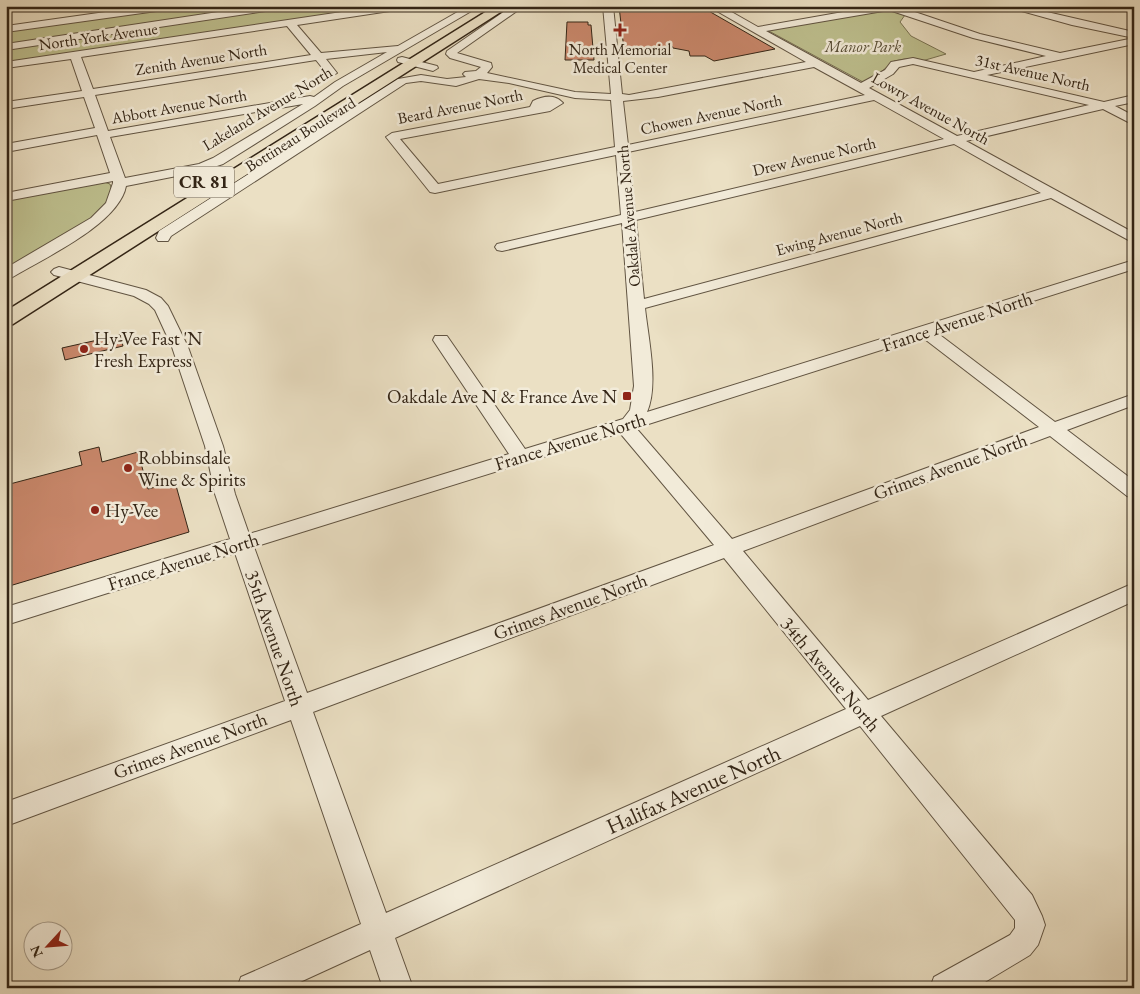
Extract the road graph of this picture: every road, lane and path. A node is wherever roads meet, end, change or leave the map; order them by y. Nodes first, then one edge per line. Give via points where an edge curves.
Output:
1 (171, 6) edge
2 (403, 6) edge
3 (475, 6) edge
4 (520, 6) edge
5 (608, 6) edge
6 (713, 6) edge
7 (1008, 6) edge
8 (272, 7) edge
9 (888, 7) edge
10 (493, 8) edge
11 (290, 23) junction
12 (6, 29) edge
13 (756, 30) junction
14 (1134, 35) edge
15 (1134, 41) edge
16 (6, 47) edge
17 (75, 55) junction
18 (1059, 56) junction
19 (317, 57) junction
20 (408, 58) junction
21 (816, 63) junction
22 (6, 65) edge
23 (332, 73) dead end
24 (479, 74) junction
25 (973, 74) junction
26 (860, 88) junction
27 (88, 94) junction
28 (876, 96) junction
29 (320, 98) junction
30 (617, 98) junction
31 (1134, 98) edge
32 (1104, 105) junction
33 (6, 106) edge
34 (535, 109) dead end
35 (1134, 121) edge
36 (102, 133) junction
37 (956, 141) junction
38 (6, 148) edge
39 (622, 150) junction
40 (118, 179) junction
41 (435, 189) joint
42 (1052, 194) junction
43 (6, 197) edge
44 (628, 218) junction
45 (163, 238) dead end
46 (1134, 239) edge
47 (502, 247) dead end
48 (1134, 264) edge
49 (68, 274) junction
50 (6, 275) edge
51 (6, 303) edge
52 (636, 306) junction
53 (6, 320) edge
54 (924, 331) junction
55 (441, 340) dead end
56 (1134, 399) edge
57 (627, 424) junction
58 (1052, 429) junction
59 (521, 457) junction
60 (1134, 491) edge
61 (242, 542) junction
62 (728, 548) junction
63 (1134, 591) edge
64 (6, 616) edge
65 (299, 705) junction
66 (863, 712) junction
67 (6, 814) edge
68 (378, 931) junction
69 (252, 988) edge
70 (398, 988) edge
71 (945, 988) edge

1 - 12 street via 63,17
2 - 11 street, North York Avenue
3 - 20 street, Lakeland Avenue North
4 - 24 street via 452,51 454,56 487,65
5 - 30 street, Oakdale Avenue North
6 - 13 street, Lowry Avenue North
7 - 14 street
8 - 16 street
9 - 13 street
9 - 18 street via 977,36
10 - 20 main road, Bottineau Boulevard / CR 81
11 - 17 street, North York Avenue
11 - 19 street
13 - 21 street, Lowry Avenue North
15 - 18 street
17 - 22 street, North York Avenue
17 - 27 street
18 - 25 street
19 - 20 street, Zenith Avenue North via 395,48
19 - 23 street
19 - 27 street, Zenith Avenue North
20 - 24 street via 466,74
20 - 29 street, Lakeland Avenue North via 364,69
20 - 49 main road, Bottineau Boulevard / CR 81
21 - 26 street, Lowry Avenue North
21 - 30 street via 658,94
24 - 30 street via 575,94
24 - 45 street via 456,83 422,78 402,81 164,234
25 - 26 street, 31st Avenue North via 913,61 900,62
25 - 32 street, 31st Avenue North
26 - 28 street, Lowry Avenue North
27 - 33 street, Zenith Avenue North
27 - 36 street
28 - 37 street, Lowry Avenue North
28 - 39 street, Chowen Avenue North
29 - 36 street, Abbott Avenue North
29 - 40 street, Lakeland Avenue North via 202,167
30 - 39 street, Oakdale Avenue North
31 - 32 street, Drew Avenue North
32 - 35 street, 31st Avenue North
32 - 37 street, Drew Avenue North
34 - 41 street, Beard Avenue North via 392,137
36 - 38 street, Abbott Avenue North
36 - 40 street
37 - 42 street, Lowry Avenue North
37 - 44 street, Drew Avenue North
39 - 41 street, Chowen Avenue North
39 - 44 street, Oakdale Avenue North
40 - 43 street
40 - 50 street via 116,200 96,221
42 - 46 street, Lowry Avenue North
42 - 52 street, Ewing Avenue North
44 - 47 street, Drew Avenue North
44 - 52 street, Oakdale Avenue North
48 - 54 street, France Avenue North
49 - 51 main road, Bottineau Boulevard / CR 81
49 - 53 main road, Bottineau Boulevard / CR 81
49 - 61 street, 35th Avenue North via 140,292 167,316 214,446 225,494
52 - 57 street, Oakdale Avenue North via 643,405
54 - 57 street, France Avenue North
54 - 58 street
55 - 59 street
56 - 58 street, Grimes Avenue North
57 - 59 street, France Avenue North
57 - 62 street, 34th Avenue North
58 - 60 street
58 - 62 street, Grimes Avenue North
59 - 61 street, France Avenue North
61 - 64 street, France Avenue North
61 - 65 street, 35th Avenue North
62 - 65 street, Grimes Avenue North
62 - 66 street, 34th Avenue North
63 - 66 street, Halifax Avenue North
65 - 67 street, Grimes Avenue North
65 - 68 street, 35th Avenue North
66 - 68 street, Halifax Avenue North
66 - 71 street, 34th Avenue North via 1030,917 1028,937 1020,945
68 - 69 street, Halifax Avenue North
68 - 70 street, 35th Avenue North

